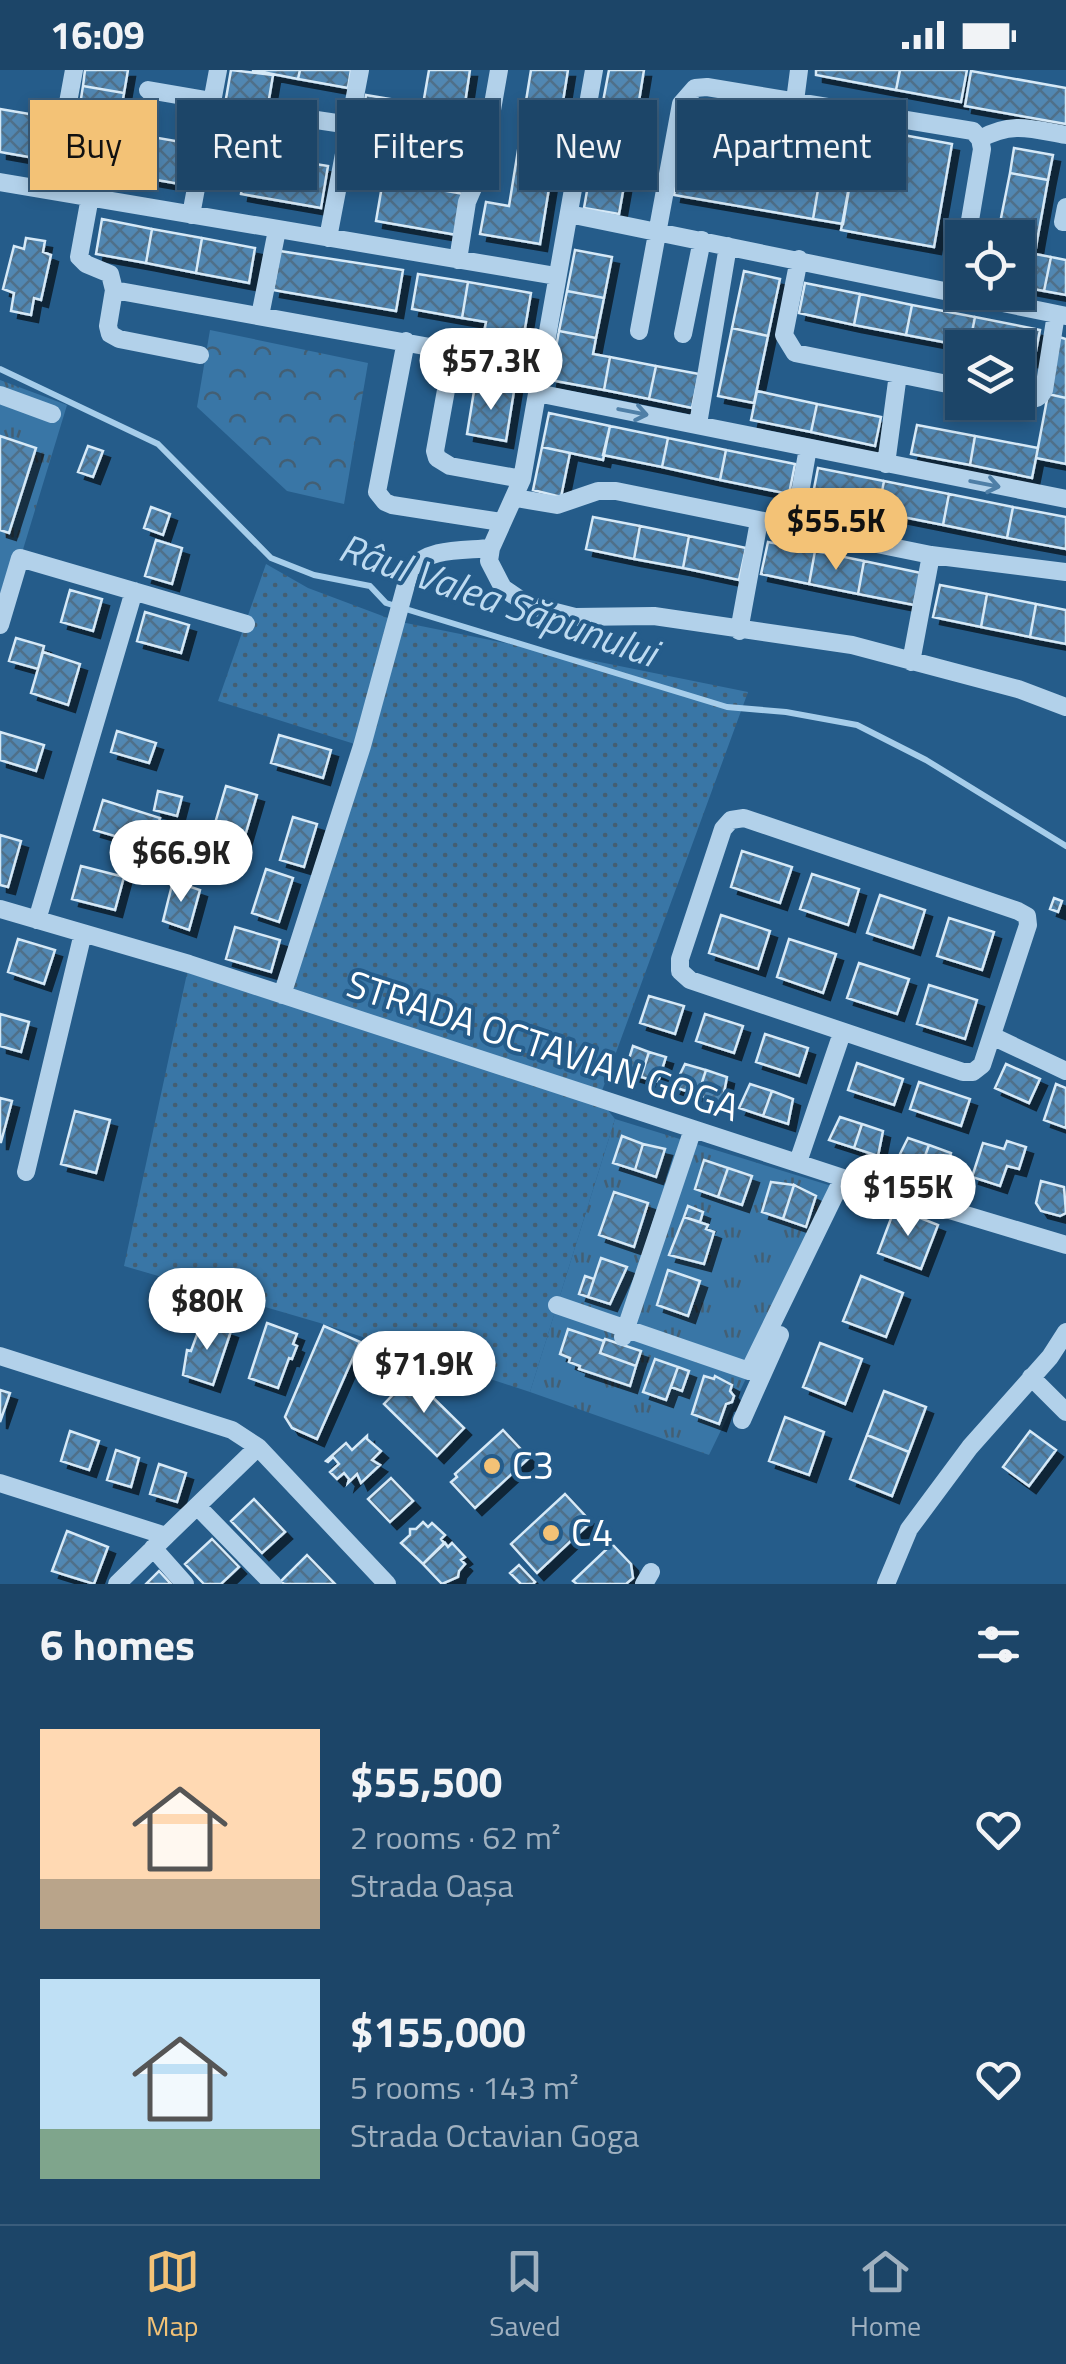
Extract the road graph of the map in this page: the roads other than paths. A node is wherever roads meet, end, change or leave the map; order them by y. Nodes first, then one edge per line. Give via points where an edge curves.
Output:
1 (74, 70) edge
2 (218, 70) edge
3 (360, 70) edge
4 (500, 70) edge
5 (594, 70) edge
6 (800, 70) edge
7 (148, 90) dead end
8 (68, 100) edge
9 (212, 100) joint
10 (355, 100) edge
11 (683, 100) edge
12 (788, 100) edge
13 (794, 100) edge
14 (906, 119) edge
15 (677, 125) edge
16 (1066, 135) edge
17 (980, 139) junction
18 (0, 182) edge
19 (30, 187) edge
20 (52, 190) edge
21 (195, 190) edge
22 (337, 190) edge
23 (90, 197) junction
24 (568, 214) junction
25 (190, 215) junction
26 (970, 220) edge
27 (277, 230) junction
28 (657, 231) junction
29 (328, 238) junction
30 (702, 240) junction
31 (728, 246) junction
32 (799, 259) junction
33 (458, 260) junction
34 (556, 276) junction
35 (114, 290) junction
36 (945, 290) edge
37 (1035, 310) edge
38 (1061, 315) edge
39 (260, 316) junction
40 (639, 331) dead end
41 (683, 334) dead end
42 (406, 341) junction
43 (200, 355) dead end
44 (898, 374) junction
45 (945, 383) edge
46 (537, 394) junction
47 (1035, 398) edge
48 (1, 399) edge
49 (52, 414) dead end
50 (698, 424) junction
51 (808, 448) junction
52 (886, 464) junction
53 (522, 479) junction
54 (516, 498) junction
55 (1066, 499) edge
56 (759, 520) junction
57 (501, 522) junction
58 (794, 528) junction
59 (490, 548) junction
60 (931, 554) junction
61 (12, 566) edge
62 (1066, 572) edge
63 (134, 591) junction
64 (246, 624) dead end
65 (0, 626) edge
66 (739, 631) junction
67 (911, 662) junction
68 (1066, 707) edge
69 (0, 909) edge
70 (37, 920) junction
71 (83, 933) junction
72 (282, 995) junction
73 (842, 1033) junction
74 (992, 1036) junction
75 (1066, 1071) edge
76 (681, 1130) junction
77 (26, 1172) dead end
78 (816, 1173) junction
79 (1066, 1245) edge
80 (566, 1309) dead end
81 (1066, 1332) edge
82 (624, 1334) junction
83 (0, 1356) edge
84 (1031, 1377) junction
85 (1066, 1412) edge
86 (742, 1420) dead end
87 (258, 1447) junction
88 (0, 1483) edge
89 (198, 1506) junction
90 (160, 1542) junction
91 (258, 1569) junction
92 (117, 1584) edge
93 (185, 1584) edge
94 (244, 1584) edge
95 (273, 1584) edge
96 (387, 1584) edge
97 (886, 1584) edge

1 - 8 street
2 - 9 street
3 - 10 street
4 - 33 street
5 - 24 street
6 - 13 street
7 - 9 street
11 - 12 street via 707,87
14 - 17 street via 963,128
15 - 28 street
16 - 17 street via 1012,126
17 - 26 street
18 - 19 street
20 - 23 street
21 - 25 street
22 - 29 street
23 - 25 street
23 - 35 street via 80,257 110,274
24 - 28 street
24 - 34 street
25 - 27 street
27 - 29 street
27 - 39 street
28 - 30 street
28 - 40 street
29 - 33 street
30 - 31 street
30 - 41 street
31 - 32 street
31 - 50 street
32 - 36 street
32 - 44 street via 784,335 788,345 795,353
33 - 34 street
34 - 46 street
35 - 39 street
35 - 43 street via 110,334
37 - 38 street
38 - 47 street via 1044,390
39 - 42 street
42 - 53 street via 441,349 448,359 437,458
42 - 57 street via 377,492 392,505
44 - 45 street
44 - 52 street
46 -> 50 street
46 - 53 street
48 - 49 street
50 - 51 street
51 - 52 street
51 - 58 street
52 -> 55 street
53 - 54 street
54 - 56 street via 557,505 616,491
54 - 57 street
56 - 58 street
56 - 66 street
57 - 59 street
58 - 60 street
59 - 66 street via 494,575 528,605 575,616 654,616
59 - 72 street via 432,554 410,570
60 - 62 street
60 - 67 street
61 - 63 street
61 - 65 street
63 - 64 street
63 - 70 street
66 - 67 street via 852,645
67 - 68 street
69 - 70 street, STRADA OCTAVIAN GOGA
70 - 71 street, STRADA OCTAVIAN GOGA
71 - 72 street, STRADA OCTAVIAN GOGA
71 - 77 street
72 - 76 street, STRADA OCTAVIAN GOGA
73 - 74 street via 963,1072 982,1064
73 - 74 street via 680,971 723,830 732,820 763,824 1027,916
73 - 78 street
74 - 75 street
76 - 78 street, STRADA OCTAVIAN GOGA
76 - 82 street via 673,1206
78 - 79 street, STRADA OCTAVIAN GOGA
78 - 82 street via 749,1370
78 - 86 street
80 - 82 street
81 - 84 street
83 - 87 street via 202,1419
84 - 85 street
84 - 97 street via 909,1529
87 - 89 street
87 - 96 street
88 - 90 street
89 - 90 street
89 - 91 street
90 - 92 street
90 - 93 street
91 - 94 street
91 - 95 street

